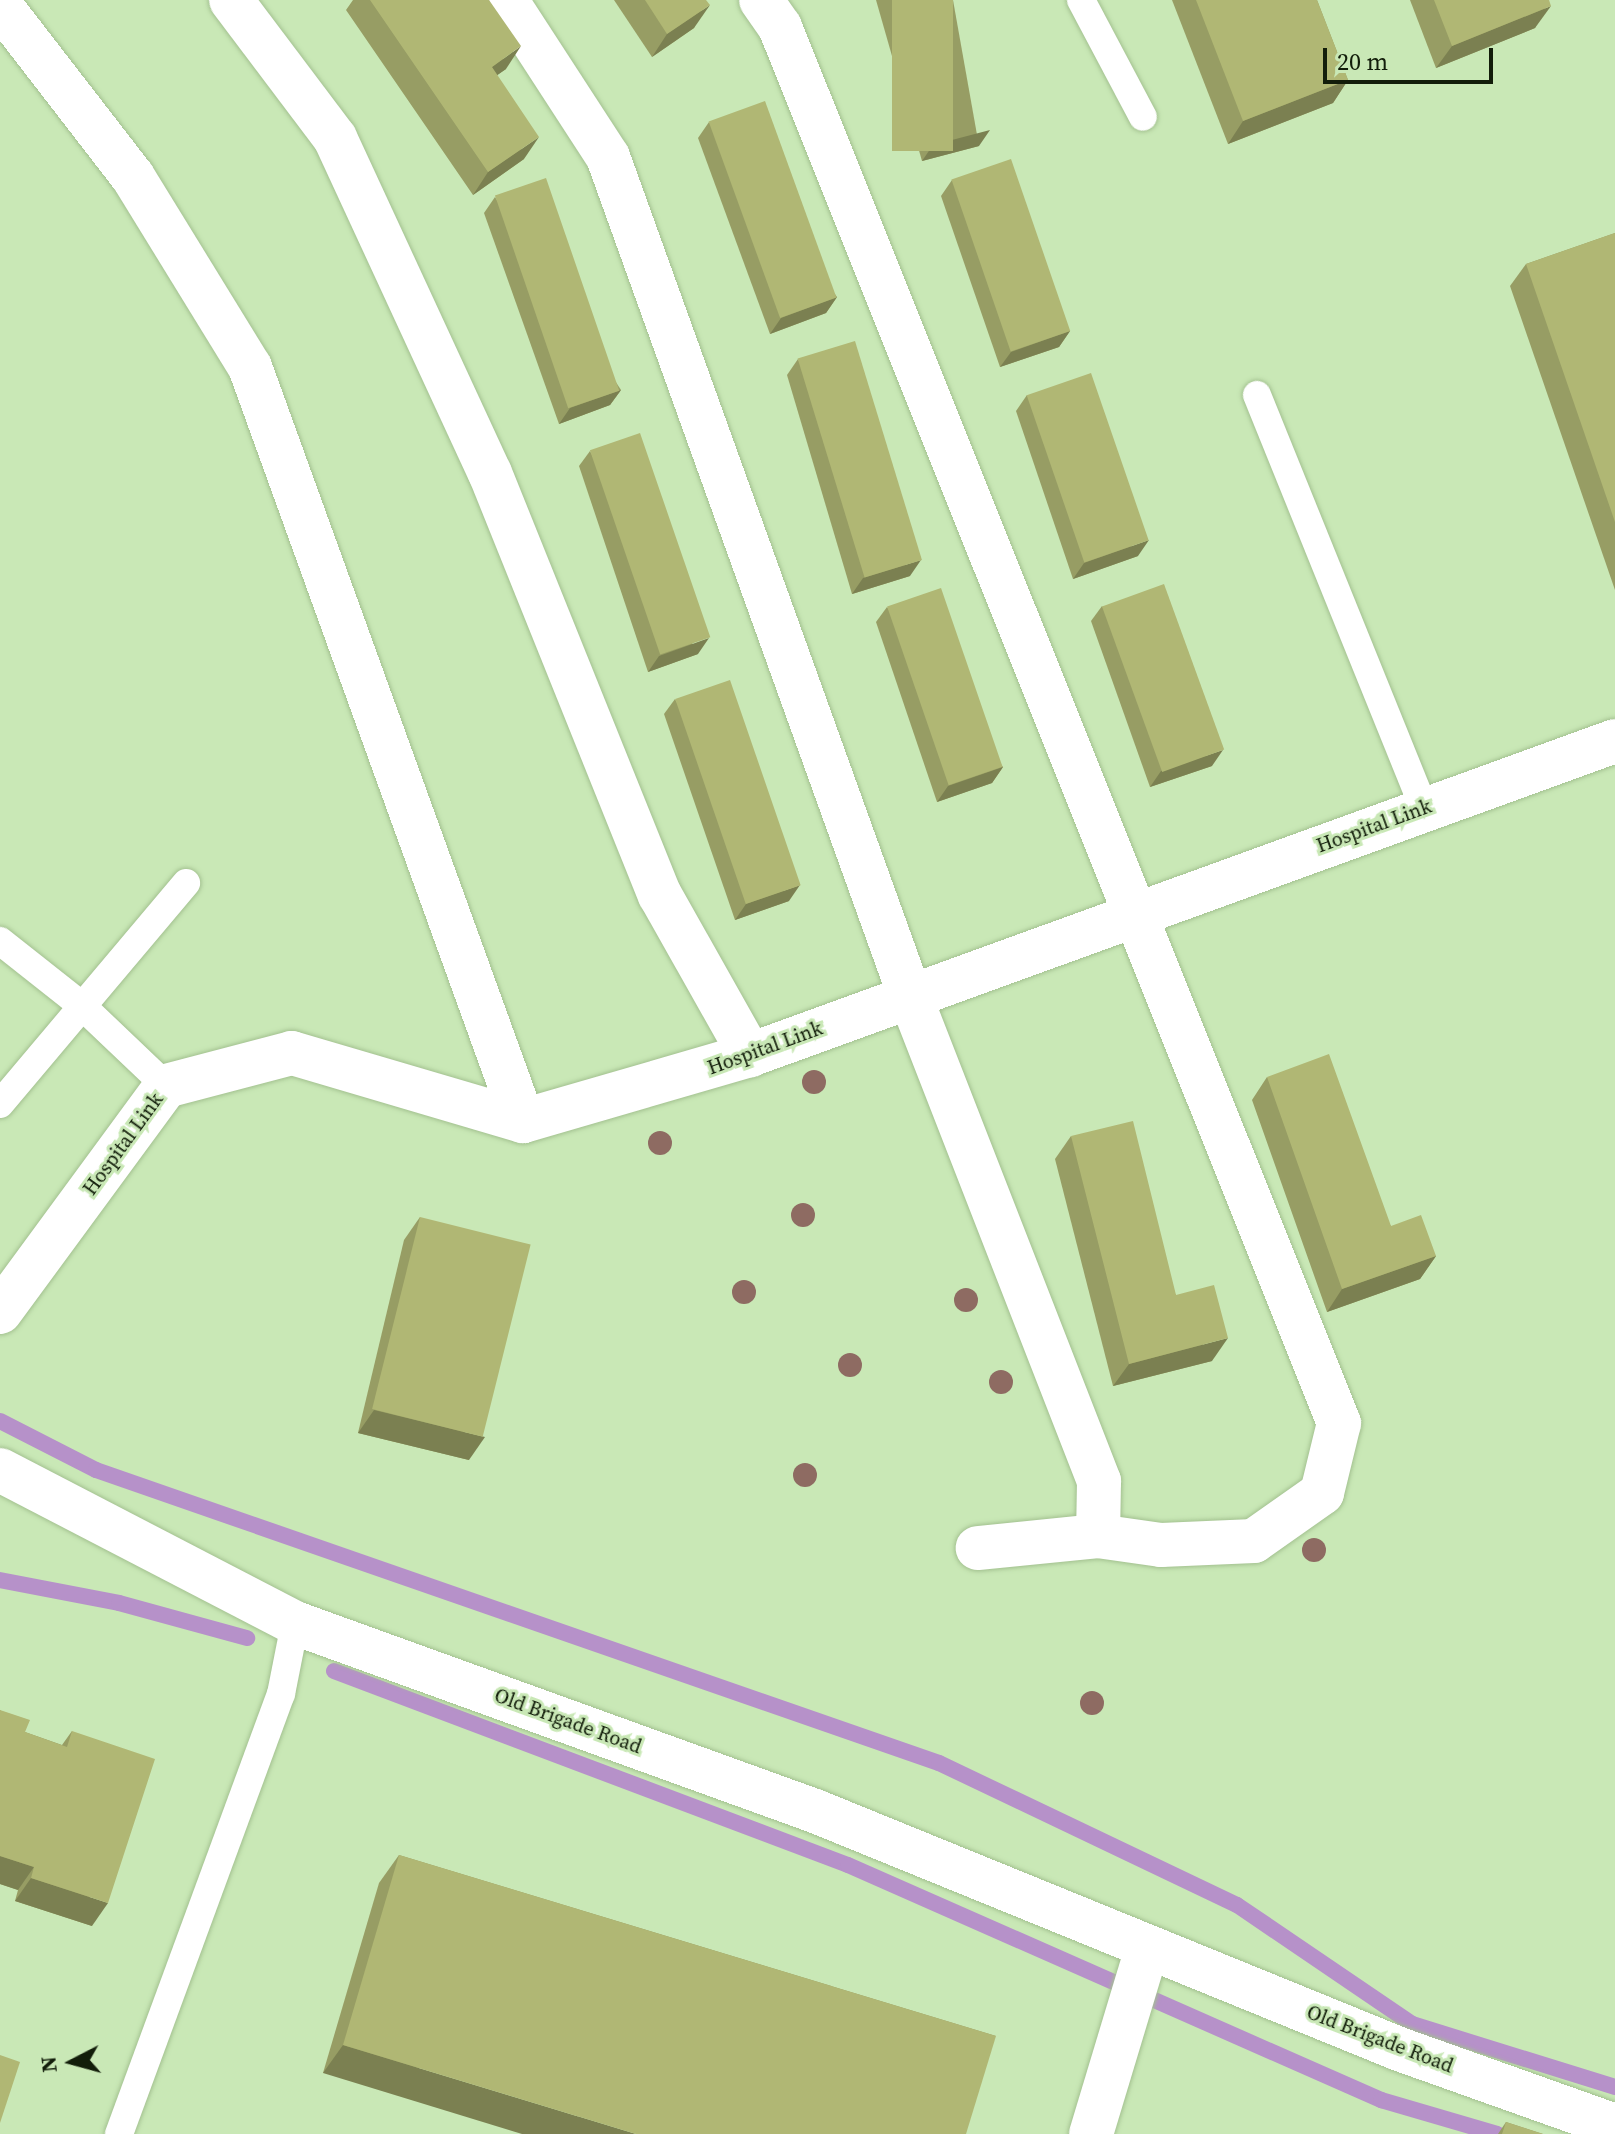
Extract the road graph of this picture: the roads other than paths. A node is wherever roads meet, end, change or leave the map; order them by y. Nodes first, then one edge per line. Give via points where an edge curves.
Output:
1 (231, 0) edge
2 (506, 0) edge
3 (761, 0) edge
4 (1081, 0) edge
5 (0, 5) edge
6 (1143, 117) dead end
7 (1257, 395) dead end
8 (1615, 741) edge
9 (1424, 808) junction
10 (186, 883) dead end
11 (1135, 912) junction
12 (0, 941) edge
13 (910, 996) junction
14 (81, 1005) junction
15 (750, 1055) junction
16 (166, 1086) junction
17 (0, 1104) edge
18 (523, 1121) junction
19 (0, 1312) edge
20 (0, 1470) edge
21 (1098, 1536) junction
22 (978, 1548) dead end
23 (295, 1623) junction
24 (1147, 1949) junction
25 (1615, 2126) edge
26 (119, 2134) edge
27 (1091, 2134) edge

1 - 15 street via 335,138 490,473 660,895
2 - 13 street via 608,157
3 - 11 street via 780,27
4 - 6 lane
5 - 18 street via 133,177 250,367
7 - 9 lane
8 - 9 street, Hospital Link
9 - 11 street, Hospital Link
10 - 14 lane
11 - 13 street, Hospital Link
11 - 21 street via 1339,1423 1322,1493 1254,1541 1161,1545
12 - 14 lane
13 - 15 street, Hospital Link
13 - 21 street via 1099,1481
14 - 16 lane
14 - 17 lane
15 - 18 street, Hospital Link
16 - 18 street, Hospital Link via 292,1053
16 - 19 street, Hospital Link
20 - 23 street, Old Brigade Road
21 - 22 street
23 - 24 street, Old Brigade Road via 815,1811
23 - 26 lane via 281,1694
24 - 25 street, Old Brigade Road via 1399,2049
24 - 27 street

